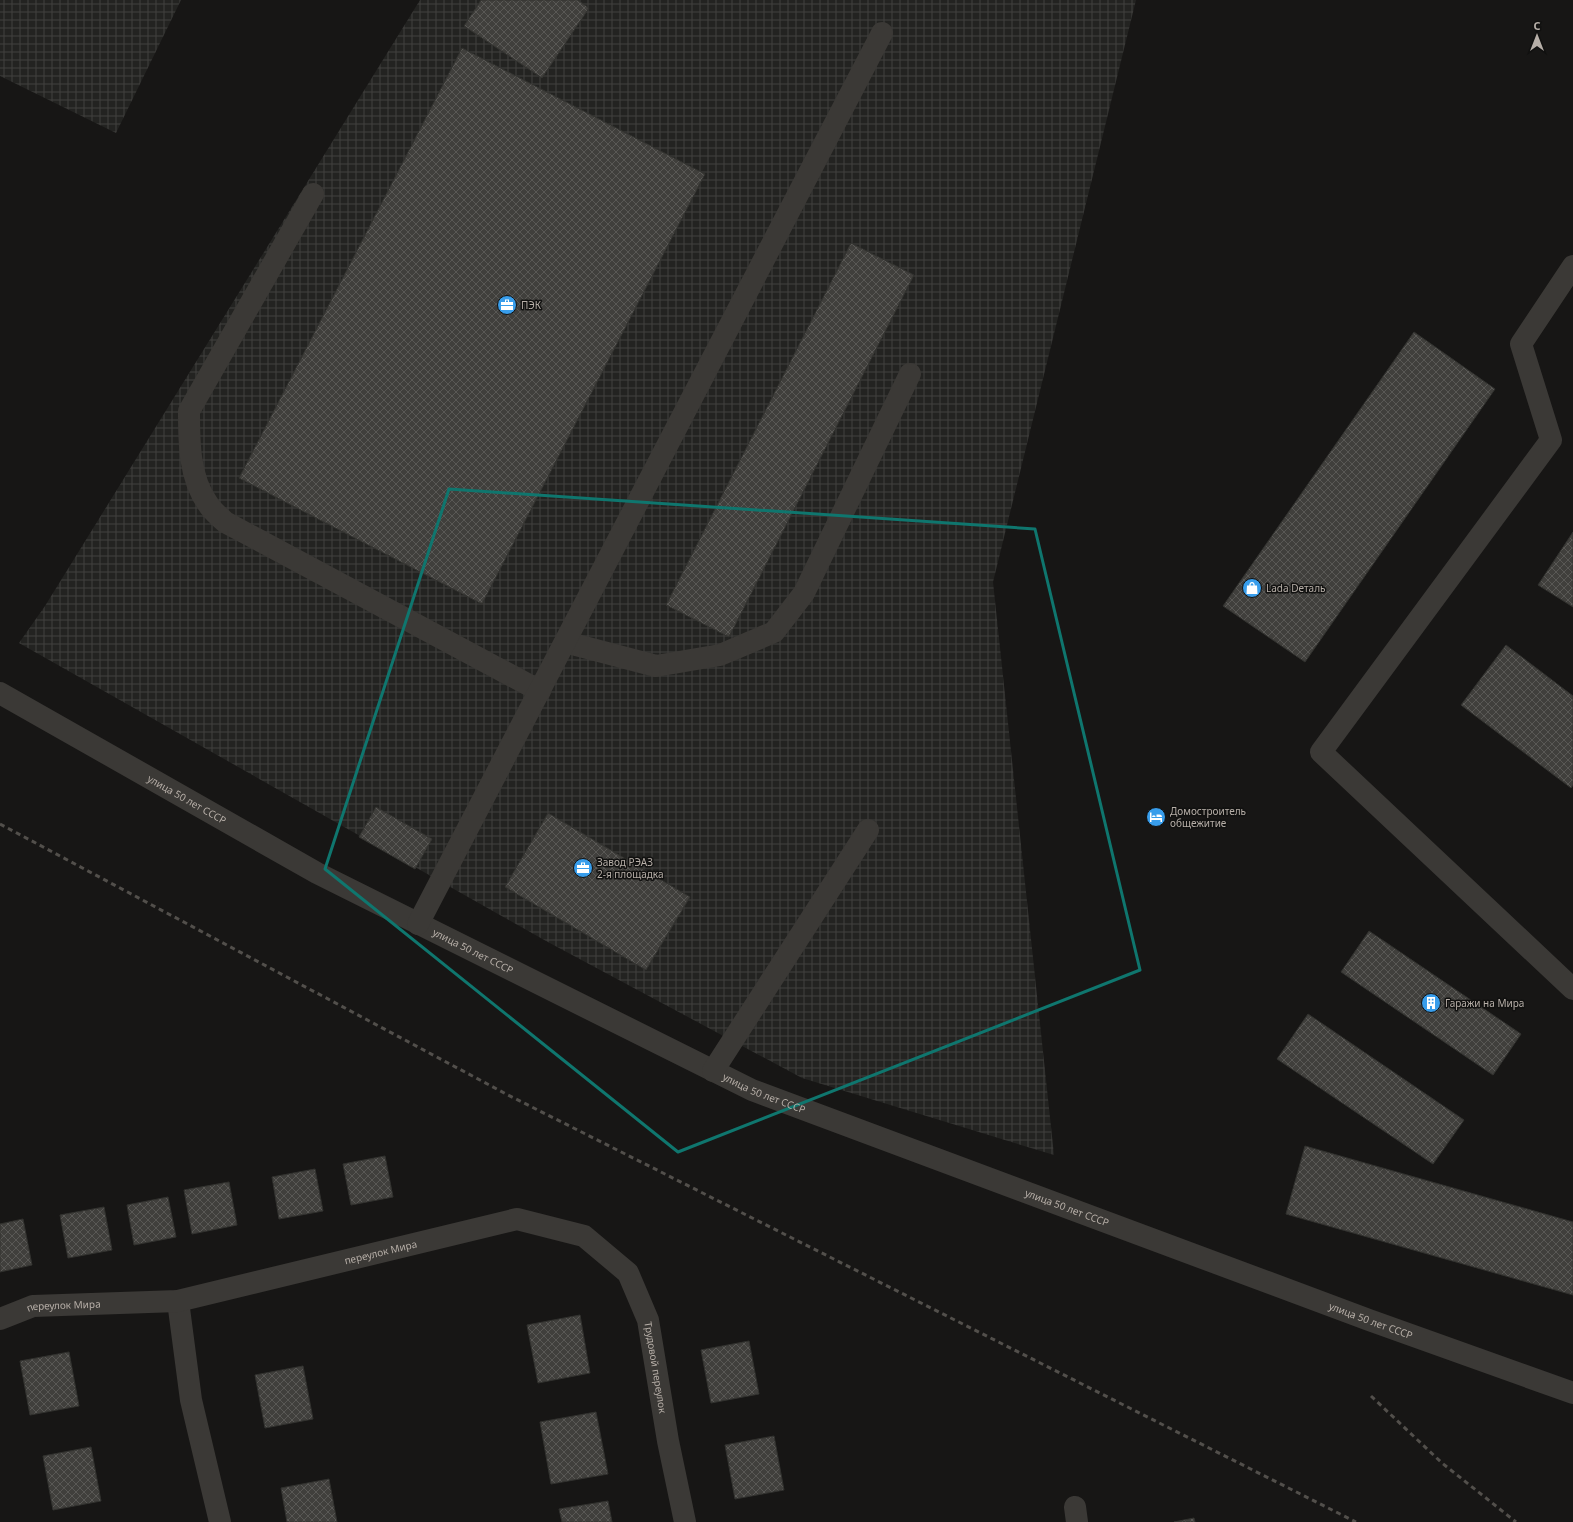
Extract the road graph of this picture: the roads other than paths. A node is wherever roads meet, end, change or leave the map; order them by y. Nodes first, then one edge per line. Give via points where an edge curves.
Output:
1 (882, 33) dead end
2 (312, 194) dead end
3 (1573, 266) edge
4 (910, 374) dead end
5 (565, 642) junction
6 (540, 691) junction
7 (0, 693) edge
8 (868, 830) dead end
9 (418, 924) junction
10 (1573, 989) edge
11 (713, 1071) junction
12 (584, 1236) joint
13 (178, 1301) junction
14 (0, 1319) edge
15 (1573, 1393) edge
16 (220, 1522) edge
17 (685, 1522) edge

1 - 5 street
2 - 6 street via 189,411 190,451 195,477 207,504 225,522
3 - 10 street via 1521,344 1551,440 1321,752
4 - 5 street via 804,593 774,632 720,655 656,666
5 - 6 street
6 - 9 street
7 - 9 street, улица 50 лет СССР via 317,873
8 - 11 street
9 - 11 street, улица 50 лет СССР
11 - 15 street, улица 50 лет СССР via 759,1093
12 - 13 street, переулок Мира via 517,1219
12 - 17 street, Трудовой переулок via 628,1273 648,1320 668,1441
13 - 14 street, переулок Мира via 33,1306
13 - 16 street via 191,1400

